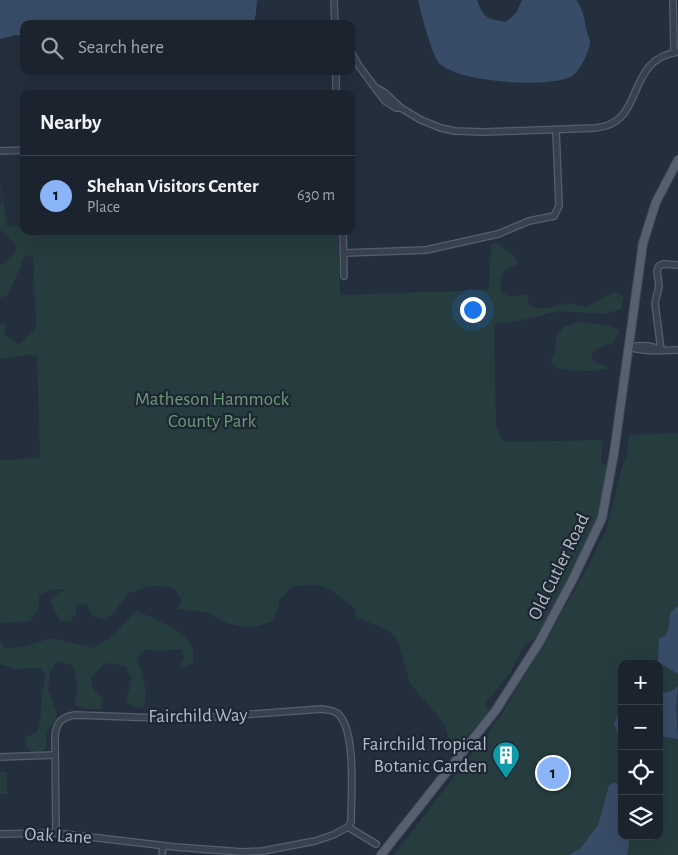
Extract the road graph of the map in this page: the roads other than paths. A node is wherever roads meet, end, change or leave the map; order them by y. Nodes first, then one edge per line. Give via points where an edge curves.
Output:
1 (334, 0) edge
2 (673, 0) edge
3 (336, 20) edge
4 (676, 52) edge
5 (355, 59) edge
6 (336, 75) edge
7 (336, 90) edge
8 (556, 130) junction
9 (20, 150) edge
10 (0, 151) edge
11 (678, 160) edge
12 (343, 235) edge
13 (344, 253) junction
14 (678, 265) edge
15 (344, 276) dead end
16 (629, 347) junction
17 (661, 350) junction
18 (678, 350) edge
19 (55, 755) junction
20 (0, 757) edge
21 (348, 827) junction
22 (56, 833) junction
23 (0, 834) edge
24 (376, 844) dead end
25 (163, 846) junction
26 (162, 855) edge
27 (382, 855) edge

1 - 3 street
2 - 4 street
4 - 8 street via 647,68 637,83 628,108 614,125
5 - 8 street via 376,87 401,108 426,122 455,131
6 - 7 street
8 - 13 street via 559,206 554,216 526,222 498,234 426,250
9 - 10 street
11 - 16 main road, Old Cutler Road via 656,202 643,242
12 - 13 street
13 - 15 street
14 - 17 street via 663,264 657,271 655,303
16 - 17 street via 653,352
16 - 27 main road, Old Cutler Road via 606,506 597,531 544,634 512,686
17 - 18 street
19 - 20 street
19 - 21 street, Fairchild Way via 55,733 60,720 75,715 212,717 322,709 337,713 345,727 351,757 352,799
19 - 22 street
21 - 24 street
21 - 25 street, Oak Lane via 322,839 258,852
22 - 23 street, Oak Lane
22 - 25 street, Oak Lane
25 - 26 street

